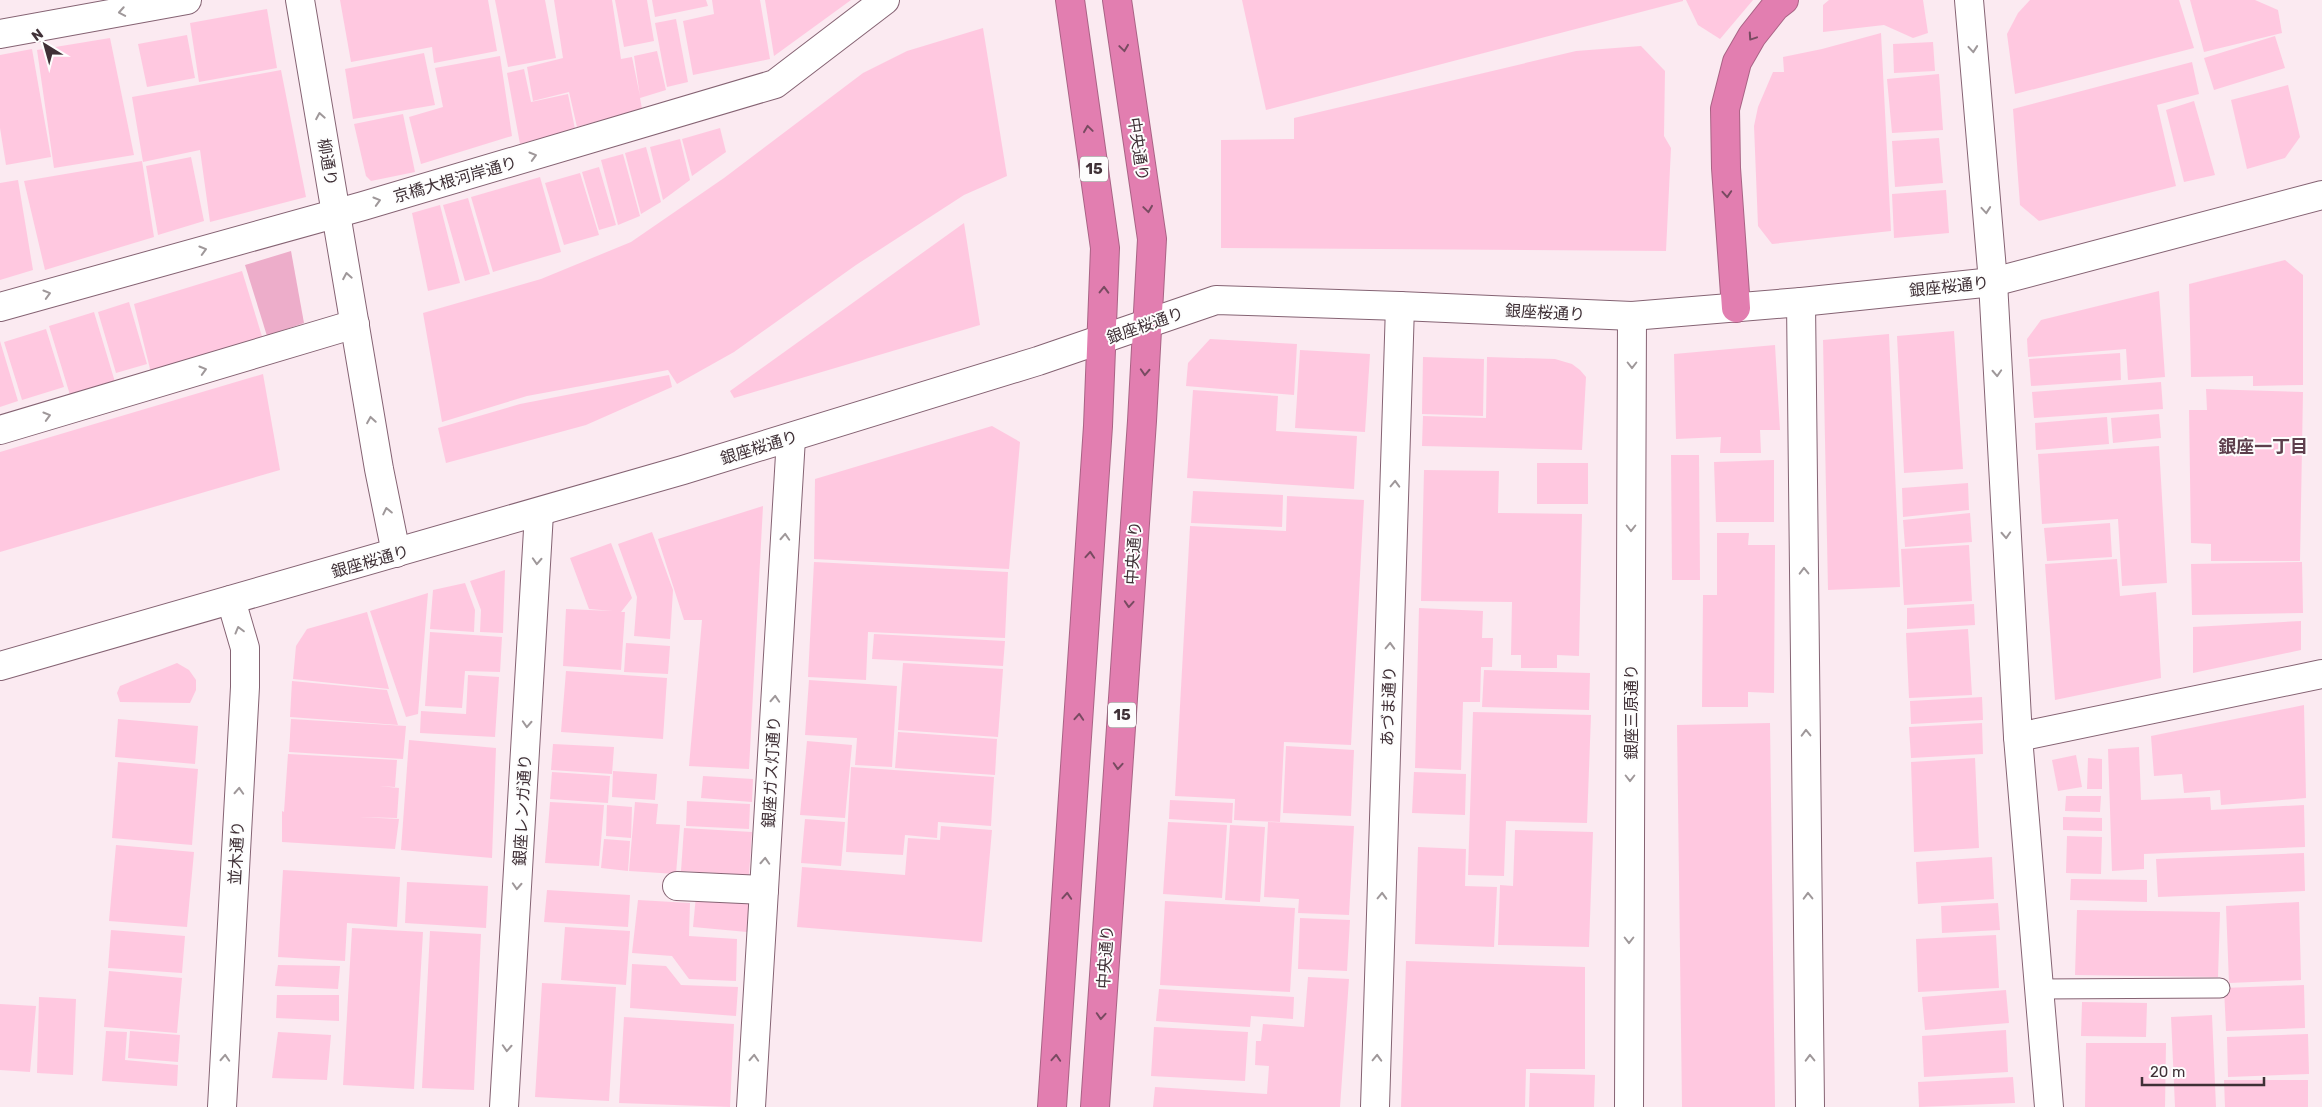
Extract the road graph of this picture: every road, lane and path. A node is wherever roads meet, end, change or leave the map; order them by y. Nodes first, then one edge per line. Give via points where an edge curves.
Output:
1 (187, 0) edge
2 (300, 0) edge
3 (885, 0) edge
4 (1070, 0) edge
5 (1117, 0) edge
6 (1784, 0) edge
7 (1969, 0) edge
8 (0, 34) edge
9 (2322, 195) edge
10 (336, 213) junction
11 (1993, 282) junction
12 (1801, 302) junction
13 (1400, 306) junction
14 (0, 307) edge
15 (1736, 308) junction
16 (1632, 316) junction
17 (355, 324) junction
18 (1148, 324) junction
19 (1103, 339) junction
20 (0, 430) edge
21 (791, 438) junction
22 (539, 513) junction
23 (396, 553) junction
24 (231, 600) junction
25 (0, 666) edge
26 (2322, 674) edge
27 (2018, 737) junction
28 (677, 886) dead end
29 (764, 890) junction
30 (2220, 988) dead end
31 (2039, 989) junction
32 (222, 1107) edge
33 (504, 1107) edge
34 (751, 1107) edge
35 (1052, 1107) edge
36 (1094, 1107) edge
37 (1375, 1107) edge
38 (1629, 1107) edge
39 (1810, 1107) edge
40 (2049, 1107) edge

1 -> 8 street
10 -> 2 street, 柳通り
10 -> 3 street, 京橋大根河岸通り via 776,84
19 -> 4 highway, 15 via 1105,248
5 -> 18 highway, 中央通り / 15 via 1152,239
6 -> 15 highway via 1752,36 1737,62 1726,108 1726,168
7 -> 11 street
9 - 11 street, 銀座桜通り
14 -> 10 street, 京橋大根河岸通り
17 -> 10 street, 柳通り
11 - 12 street, 銀座桜通り
11 -> 27 street
12 - 15 street, 銀座桜通り
39 -> 12 street
13 - 16 street, 銀座桜通り
13 - 18 street, 銀座桜通り via 1216,300
37 -> 13 street, あづま通り
15 - 16 street, 銀座桜通り
16 -> 38 street, 銀座三原通り
20 -> 17 street
23 -> 17 street, 柳通り
18 - 19 street, 銀座桜通り
18 -> 36 highway, 中央通り / 15
19 - 21 street, 銀座桜通り
35 -> 19 highway, 15
21 - 22 street, 銀座桜通り
29 -> 21 street, 銀座ガス灯通り
22 - 23 street, 銀座桜通り
22 -> 33 street, 銀座レンガ通り
23 - 24 street, 銀座桜通り
24 - 25 street, 銀座桜通り
32 -> 24 street, 並木通り via 245,687 244,648
26 - 27 street
27 - 31 street
28 - 29 street
34 -> 29 street, 銀座ガス灯通り
30 - 31 lane
31 - 40 street

